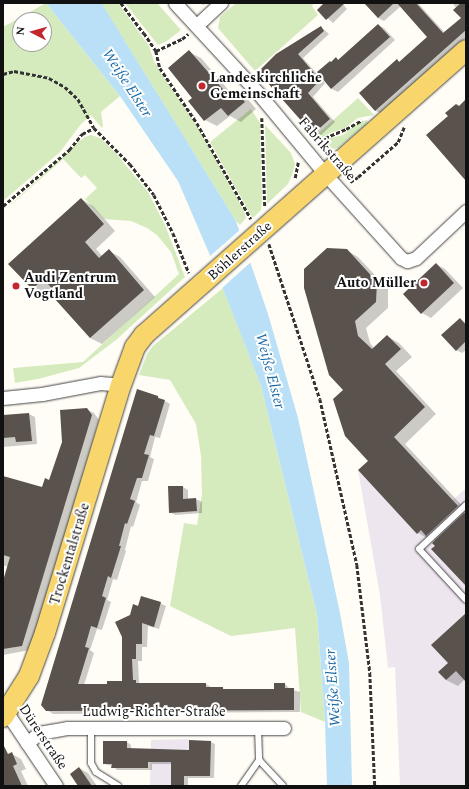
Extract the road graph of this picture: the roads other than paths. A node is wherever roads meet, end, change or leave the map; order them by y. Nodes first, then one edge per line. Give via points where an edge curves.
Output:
1 (176, 3) edge
2 (221, 3) edge
3 (197, 25) junction
4 (466, 50) edge
5 (326, 175) junction
6 (466, 211) edge
7 (121, 385) junction
8 (3, 398) edge
9 (466, 505) edge
10 (466, 600) edge
11 (4, 712) edge
12 (91, 727) junction
13 (258, 728) junction
14 (284, 728) dead end
15 (27, 743) junction
16 (259, 760) junction
17 (56, 786) edge
18 (118, 786) edge
19 (241, 786) edge
20 (283, 786) edge

1 - 3 street, Fabrikstraße
2 - 3 street
3 - 5 street, Fabrikstraße
4 - 5 main road, Böhlerstraße
5 - 6 street, Fabrikstraße via 401,258 407,261 416,258
5 - 7 main road, Böhlerstraße via 255,227 196,281 144,335 129,360
7 - 8 street via 100,383 42,394
7 - 11 main road, Trockentalstraße via 46,633 29,676
9 - 10 lane via 419,549
11 - 15 street, Dürerstraße
12 - 13 street, Ludwig-Richter-Straße
12 - 15 street, Ludwig-Richter-Straße via 53,729 39,733
12 - 18 lane via 91,763 96,772
13 - 14 street, Ludwig-Richter-Straße
13 - 16 lane
15 - 17 street, Dürerstraße
16 - 19 lane
16 - 20 lane

